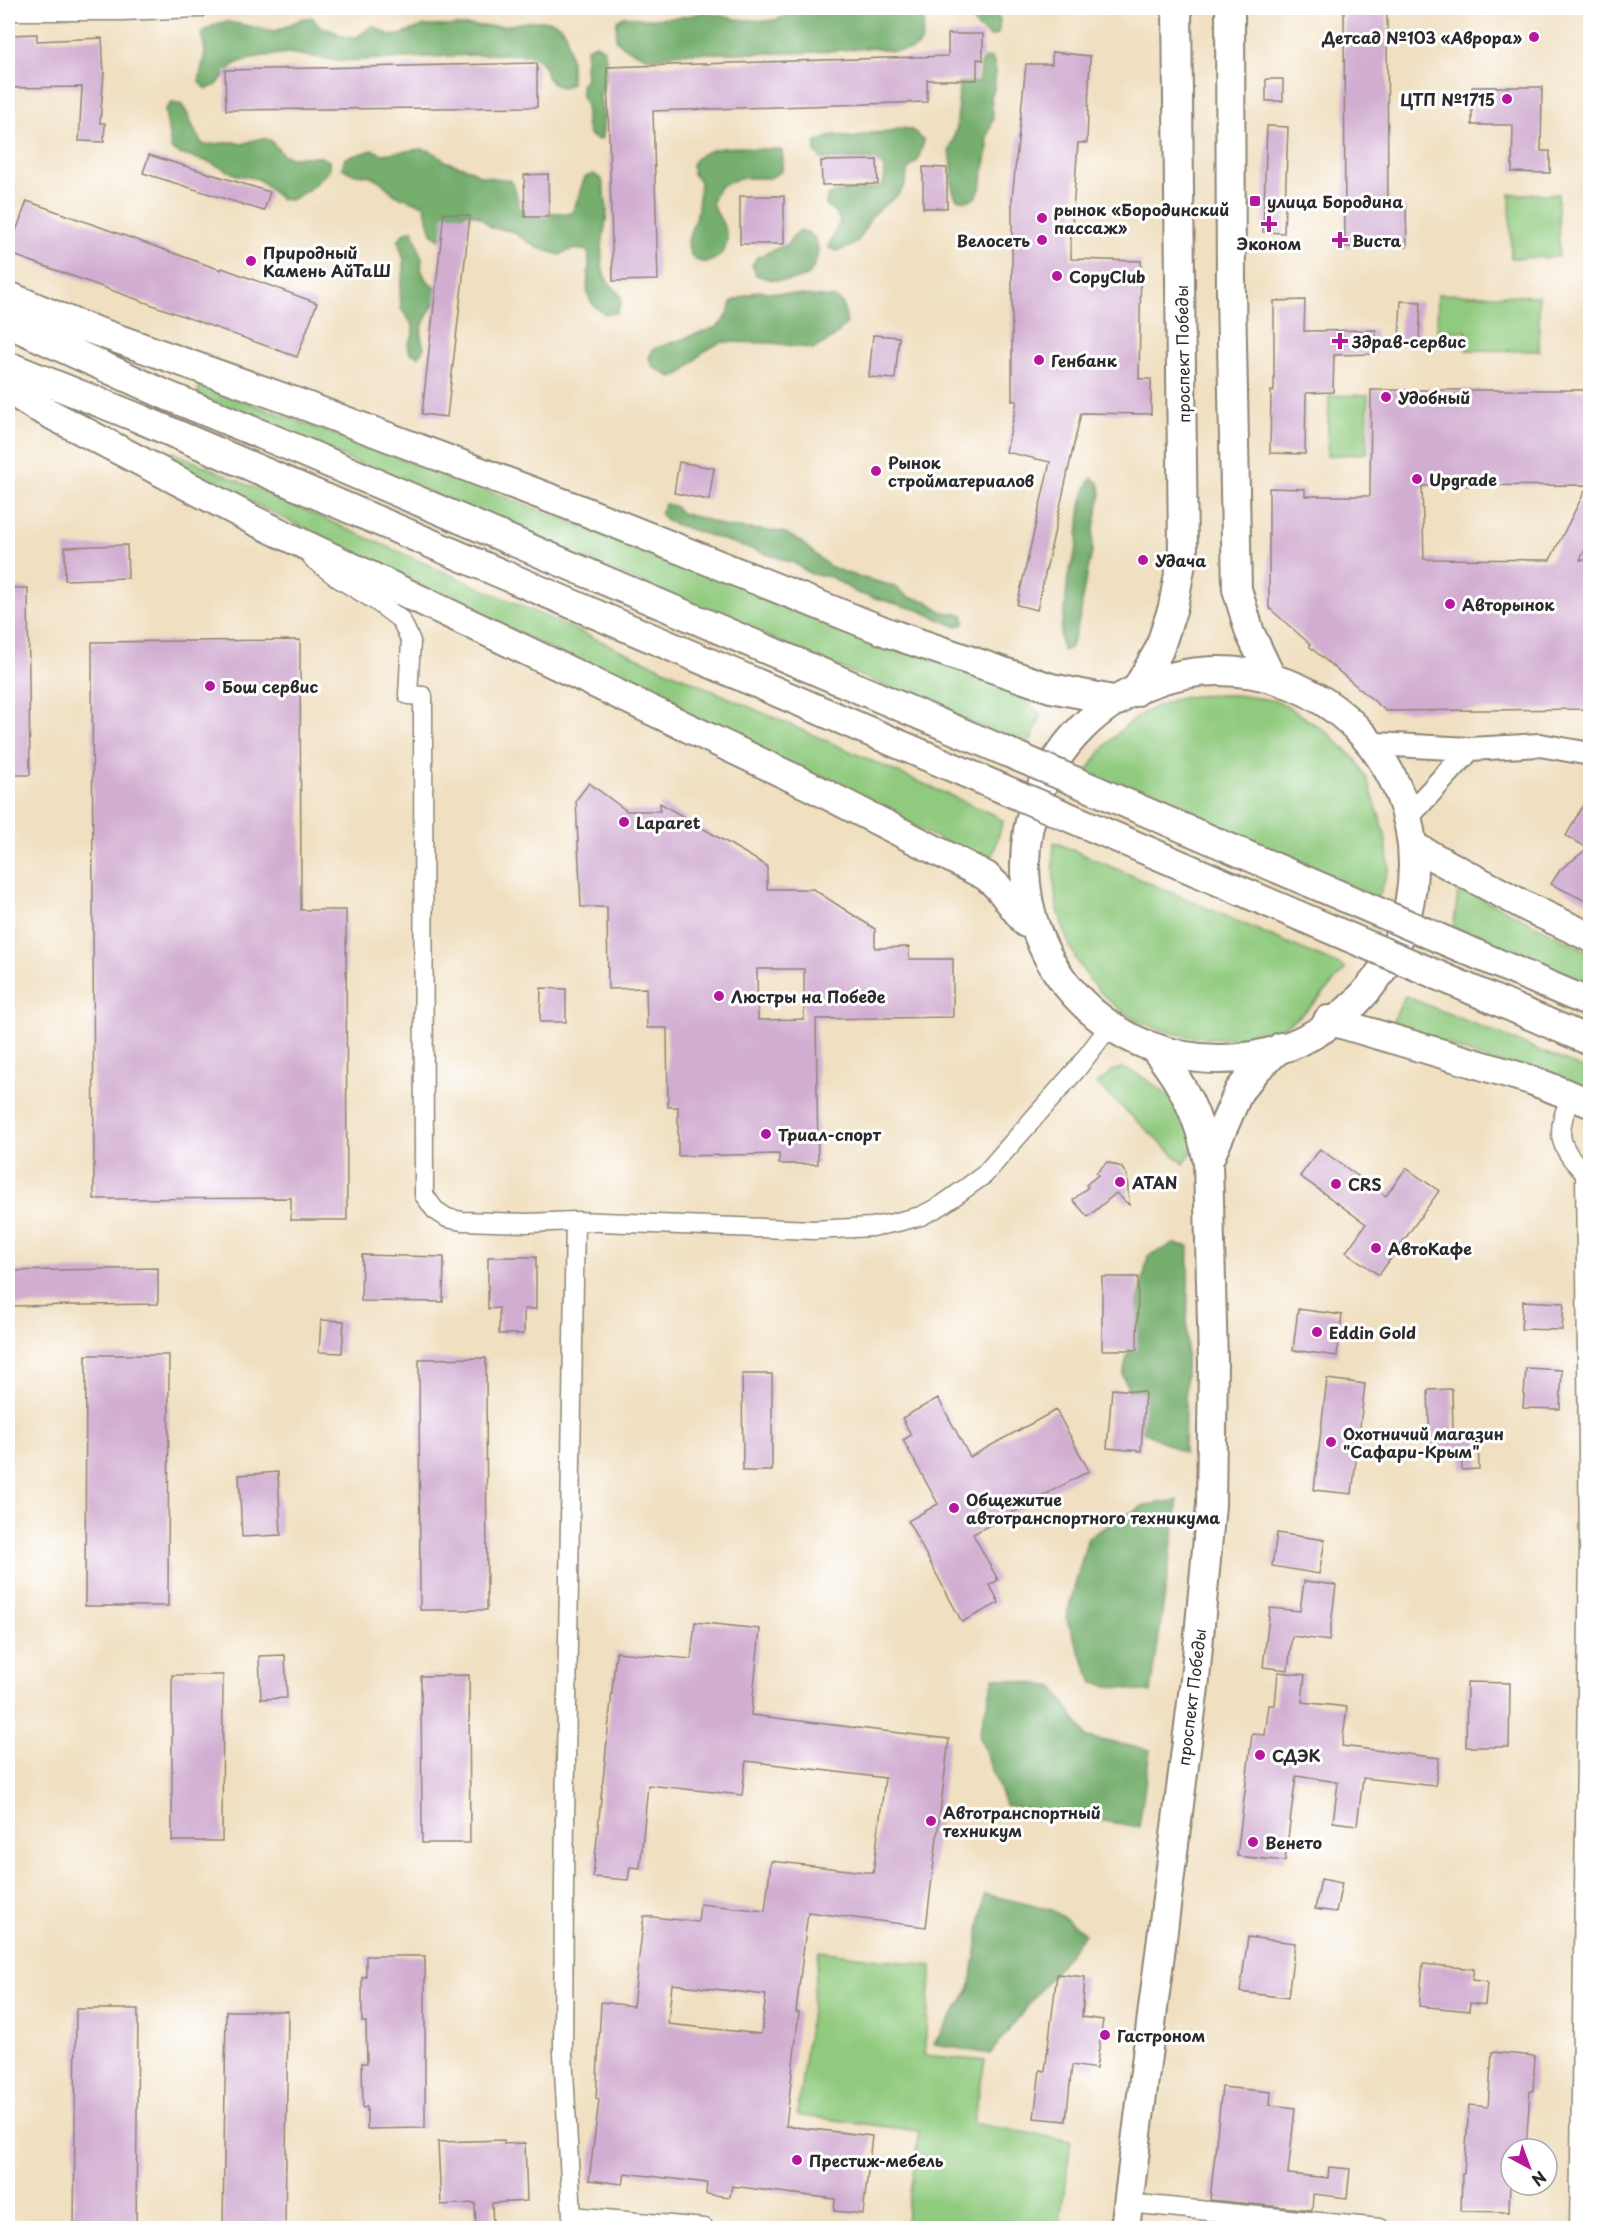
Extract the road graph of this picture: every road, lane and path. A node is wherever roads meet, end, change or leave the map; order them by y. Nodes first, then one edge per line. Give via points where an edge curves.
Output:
1 (199, 8) edge
2 (1178, 8) edge
3 (1230, 8) edge
4 (46, 9) edge
5 (8, 11) edge
6 (8, 296) edge
7 (8, 324) edge
8 (8, 366) edge
9 (8, 389) edge
10 (255, 521) junction
11 (1271, 677) junction
12 (1127, 696) junction
13 (1376, 744) junction
14 (1470, 749) junction
15 (1590, 754) edge
16 (1413, 812) junction
17 (1414, 847) junction
18 (1032, 932) junction
19 (1590, 937) edge
20 (1590, 1003) edge
21 (1328, 1020) junction
22 (1109, 1027) junction
23 (1590, 1041) edge
24 (1282, 1046) junction
25 (1155, 1049) junction
26 (1581, 1100) edge
27 (1208, 1162) junction
28 (1588, 1173) edge
29 (575, 1221) junction
30 (1590, 1549) edge
31 (1126, 2216) edge
32 (704, 2229) edge
33 (1380, 2229) edge
34 (1580, 2229) edge

1 - 4 street
2 - 12 main road, проспект Победы via 1183,552 1173,607 1158,650
3 - 11 main road via 1237,589 1250,633
4 - 5 street
6 - 12 main road via 573,507 889,633 1051,688
7 - 20 main road, bridge
8 - 23 main road, bridge via 136,417
9 - 10 main road
10 - 18 main road via 808,784 987,876
10 - 29 street via 401,620 411,640 408,695 423,696 424,1195 447,1218 528,1223
11 - 12 main road via 1225,671 1179,676
11 - 13 main road via 1321,698
12 - 18 main road via 1074,740 1045,787 1021,867
13 - 14 street
13 - 16 main road
14 - 15 street via 1540,745
14 - 16 street
16 - 17 main road
17 - 19 main road
17 - 21 main road via 1412,886 1397,939 1361,991
18 - 22 main road via 1052,971 1080,1003
21 - 24 main road
21 - 26 main road via 1531,1080
22 - 25 main road
22 - 29 street via 984,1174 921,1216 872,1227 814,1230
24 - 25 main road via 1262,1053 1225,1057
24 - 27 main road, проспект Победы via 1239,1091
25 - 27 main road, проспект Победы via 1186,1092 1203,1135
26 - 28 street via 1562,1118 1561,1138 1570,1159
27 - 31 main road, проспект Победы via 1213,1363 1211,1504 1195,1679
28 - 30 street
29 - 32 street via 563,2053 572,2216
30 - 34 street
31 - 33 street

